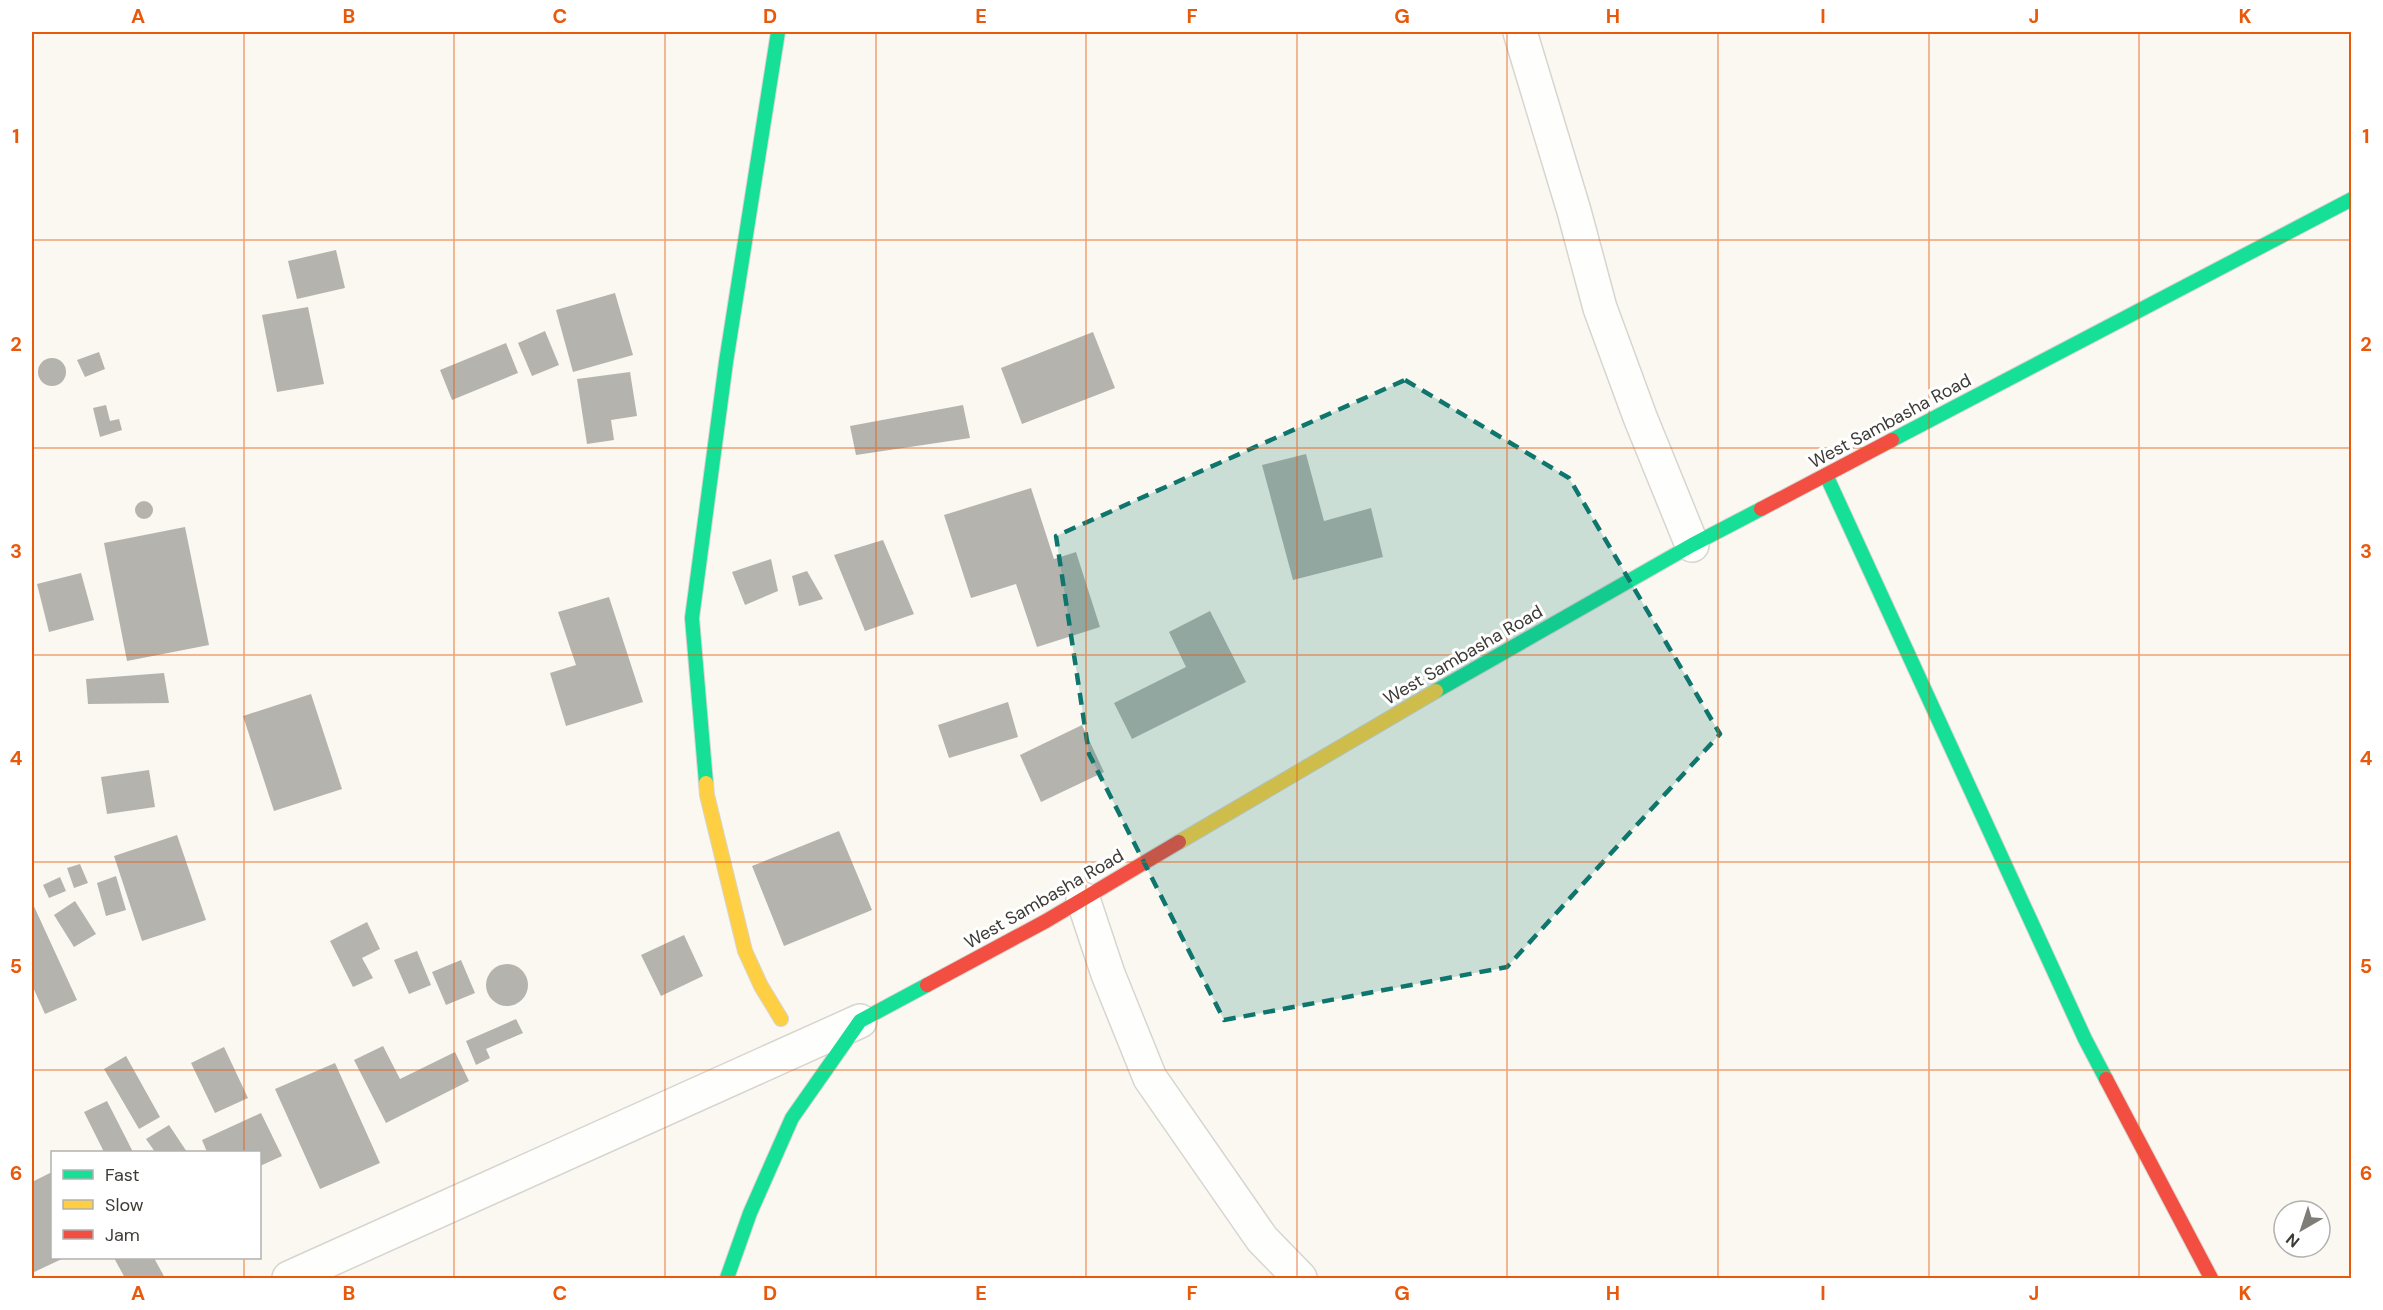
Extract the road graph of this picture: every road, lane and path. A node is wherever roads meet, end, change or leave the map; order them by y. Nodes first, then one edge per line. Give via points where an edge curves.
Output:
1 (778, 32) edge
2 (1520, 32) edge
3 (2352, 199) edge
4 (1826, 475) junction
5 (1692, 545) junction
6 (1083, 899) junction
7 (781, 1019) dead end
8 (860, 1021) junction
9 (289, 1278) edge
10 (727, 1278) edge
11 (1300, 1278) edge
12 (2211, 1278) edge

1 - 7 street via 728,351 692,618 706,795 745,951
2 - 5 street via 1600,308
3 - 4 street, West Sambasha Road
4 - 5 street, West Sambasha Road
4 - 12 street via 2085,1039
5 - 6 street, West Sambasha Road via 1421,699
6 - 8 street, West Sambasha Road
6 - 11 street via 1150,1078 1262,1239
8 - 9 street
8 - 10 street, West Sambasha Road via 792,1118 750,1213

